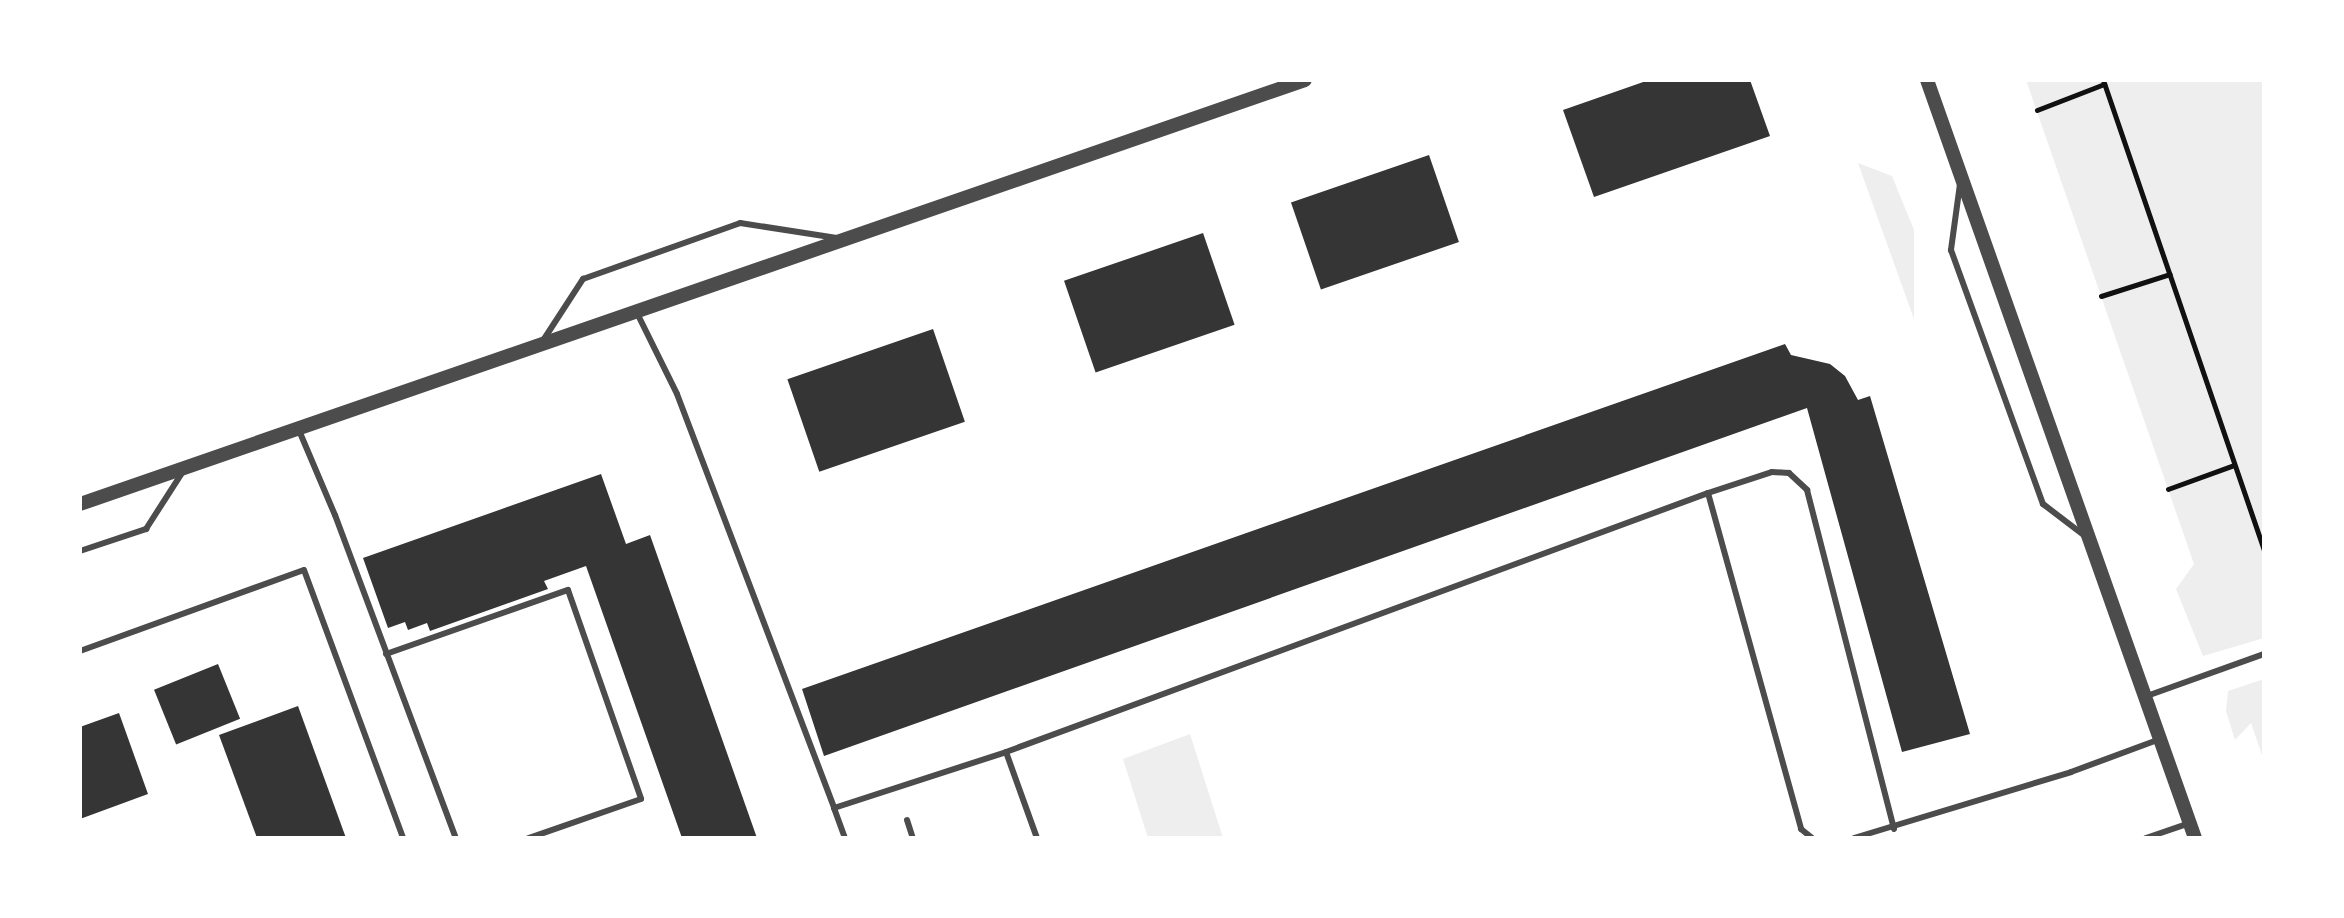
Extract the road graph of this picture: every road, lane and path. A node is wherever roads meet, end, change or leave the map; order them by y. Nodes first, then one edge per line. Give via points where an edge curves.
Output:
1 (1305, 80) edge
2 (1913, 80) edge
3 (1927, 80) edge
4 (2104, 82) edge
5 (1933, 96) junction
6 (2037, 110) dead end
7 (1961, 177) junction
8 (845, 239) junction
9 (2170, 274) junction
10 (2101, 296) dead end
11 (636, 311) junction
12 (541, 344) junction
13 (298, 428) junction
14 (2234, 465) junction
15 (186, 467) junction
16 (2168, 489) dead end
17 (1708, 493) junction
18 (80, 504) edge
19 (2090, 540) junction
20 (80, 551) edge
21 (2264, 551) edge
22 (80, 651) edge
23 (386, 654) junction
24 (2264, 654) edge
25 (2144, 697) junction
26 (2160, 739) junction
27 (1006, 752) junction
28 (834, 808) junction
29 (907, 820) dead end
30 (1894, 829) junction
31 (2192, 831) edge
32 (403, 838) edge
33 (456, 838) edge
34 (529, 838) edge
35 (845, 838) edge
36 (913, 838) edge
37 (1037, 838) edge
38 (1812, 838) edge
39 (1854, 838) edge
40 (2146, 838) edge

1 - 8 street
2 - 5 street
3 - 5 street
4 - 6 path
4 - 9 path
5 - 7 street
7 - 19 street
7 - 19 lane via 1951,250 2043,504
8 - 11 street
8 - 12 lane via 740,223 583,279
9 - 10 path
9 - 14 path
11 - 12 street
11 - 28 lane via 677,394
12 - 13 street
13 - 15 street
13 - 23 lane
14 - 16 path
14 - 21 path
15 - 18 street
15 - 20 lane via 146,529
17 - 27 lane
17 - 30 lane via 1772,472 1789,473 1807,490
17 - 38 lane via 1801,829
19 - 25 street
22 - 32 lane via 304,570
23 - 33 lane
23 - 34 lane via 568,590 641,799
24 - 25 lane
25 - 26 street
26 - 30 lane
26 - 31 street
27 - 28 lane
27 - 37 lane
28 - 35 lane
29 - 36 lane
30 - 39 lane
31 - 40 lane

